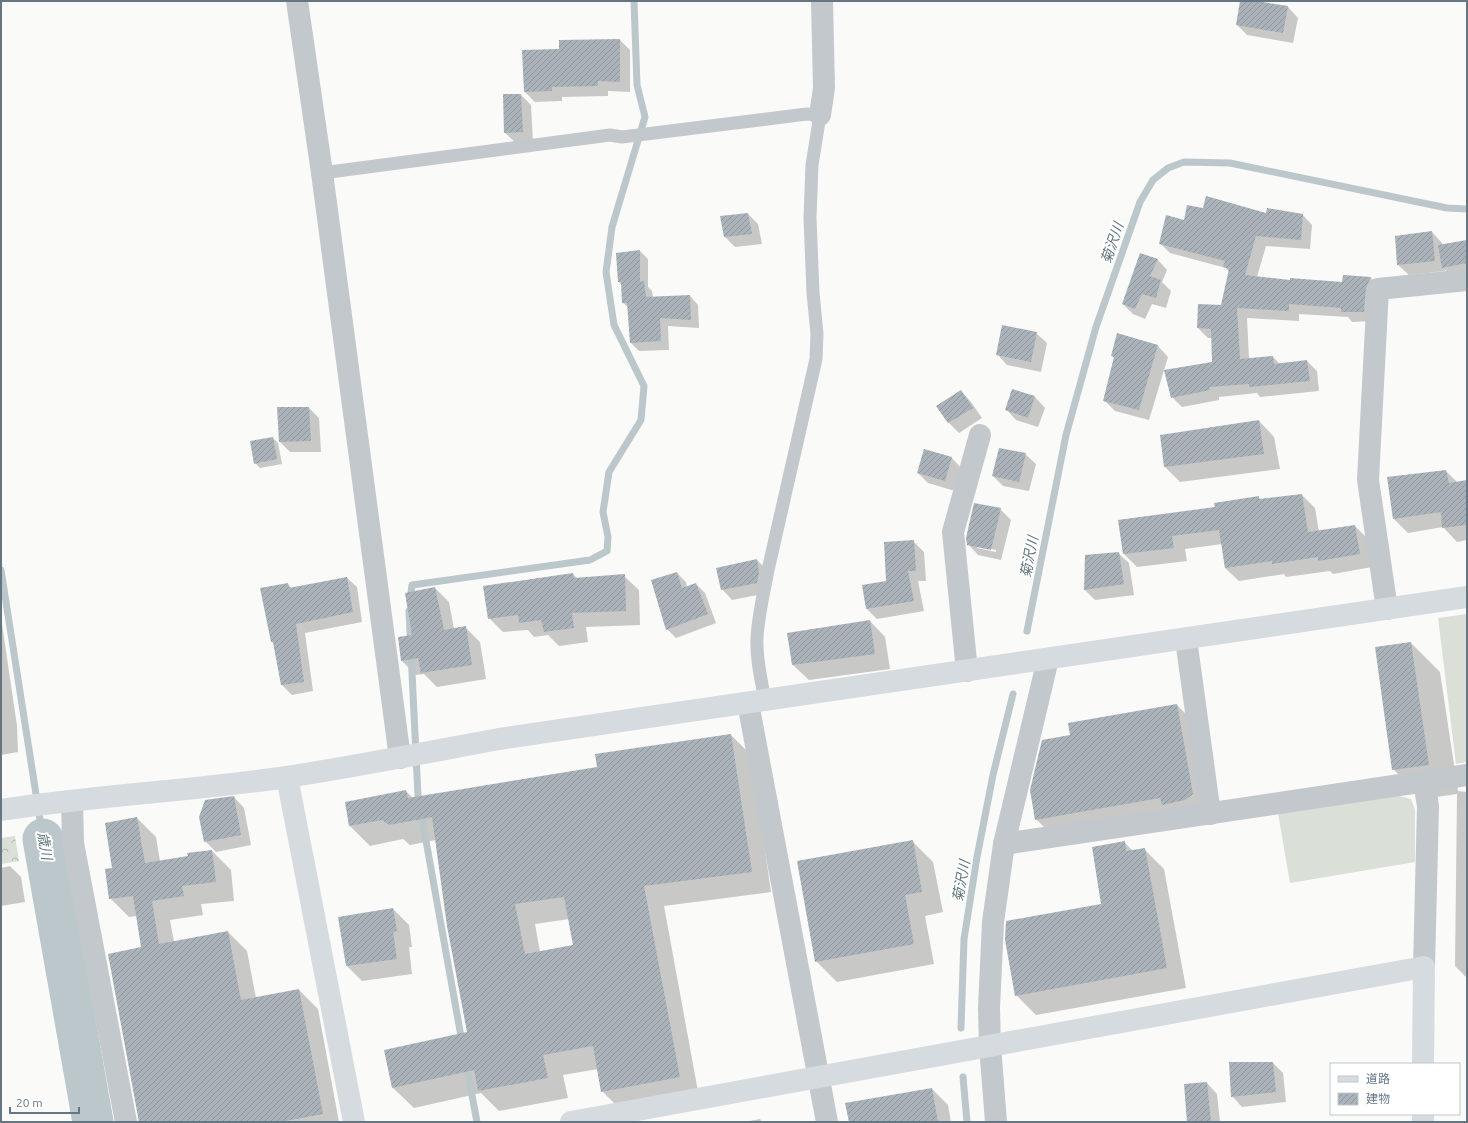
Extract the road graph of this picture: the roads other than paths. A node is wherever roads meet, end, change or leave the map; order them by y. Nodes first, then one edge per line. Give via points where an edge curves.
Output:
1 (297, 1) edge
2 (822, 1) edge
3 (820, 115) junction
4 (322, 173) junction
5 (1467, 280) edge
6 (980, 435) dead end
7 (1467, 597) edge
8 (1387, 609) junction
9 (1186, 638) junction
10 (1048, 659) junction
11 (967, 671) junction
12 (756, 702) junction
13 (400, 758) junction
14 (1467, 775) edge
15 (286, 777) junction
16 (1424, 781) junction
17 (72, 801) junction
18 (11, 808) edge
19 (1210, 814) junction
20 (1004, 844) junction
21 (1424, 967) junction
22 (990, 1046) junction
23 (1423, 1063) edge
24 (818, 1077) junction
25 (598, 1119) edge
26 (126, 1122) edge
27 (354, 1122) edge
28 (571, 1122) edge
29 (826, 1122) edge
30 (996, 1122) edge

1 - 4 street
2 - 3 street via 824,88
3 - 4 lane via 807,114 622,137 610,135
3 - 12 lane via 812,165 810,218 817,334 816,359 762,603 757,638 760,674
4 - 13 street
5 - 8 street via 1378,289 1368,480
6 - 11 street via 953,532
7 - 8 street
8 - 9 street
9 - 10 street
9 - 19 street
10 - 11 street
10 - 20 street
11 - 12 street
12 - 13 street via 499,739
12 - 24 street
13 - 15 street
14 - 16 street
15 - 17 street
15 - 27 street
16 - 19 street
16 - 21 street via 1428,806
17 - 18 street
17 - 26 street via 73,843
19 - 20 street
20 - 22 street via 993,922
21 - 22 street
21 - 23 street
22 - 24 street
22 - 30 street
24 - 25 street
24 - 29 street
25 - 28 street

